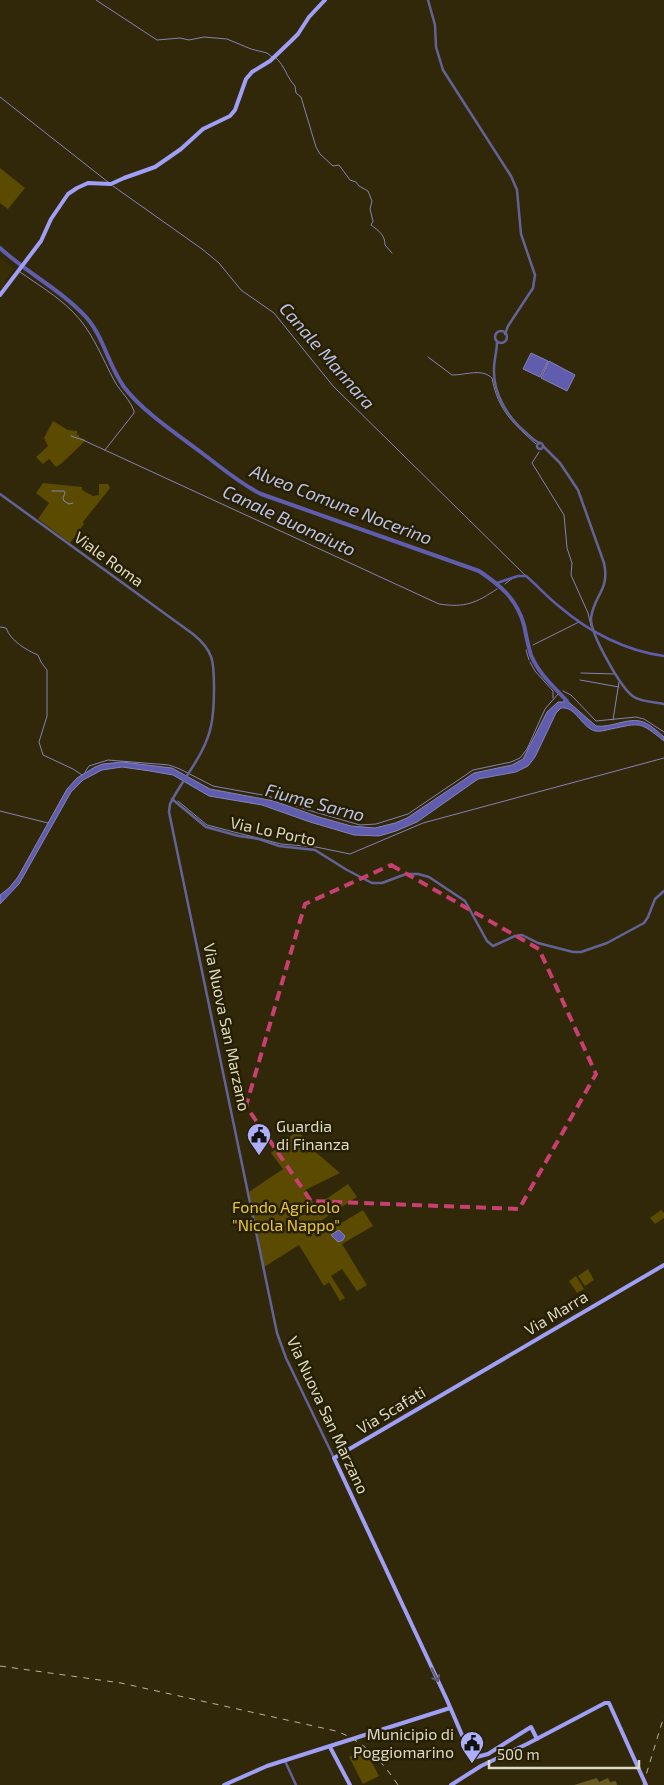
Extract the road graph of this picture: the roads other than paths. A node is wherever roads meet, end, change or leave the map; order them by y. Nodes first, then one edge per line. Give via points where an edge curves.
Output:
1 (325, 0) edge
2 (428, 0) edge
3 (0, 295) edge
4 (504, 333) junction
5 (497, 342) junction
6 (502, 343) junction
7 (497, 350) junction
8 (0, 494) edge
9 (664, 704) edge
10 (172, 799) junction
11 (664, 891) edge
12 (664, 1264) edge
13 (461, 1384) joint
14 (334, 1458) junction
15 (450, 1708) junction
16 (537, 1739) junction
17 (330, 1747) junction
18 (285, 1761) junction
19 (224, 1785) edge
20 (296, 1785) edge
21 (350, 1785) edge
22 (451, 1785) edge
23 (646, 1785) edge

1 - 3 main road via 291,41 248,76 232,114 203,129 181,150 155,167 110,184 88,183 68,194 41,241
2 - 4 street via 443,70 517,190 522,234 535,275 533,288
4 - 5 street via 496,334
4 - 6 street via 506,339
5 - 6 street
5 - 7 street
6 - 7 street
7 - 9 street via 496,389 508,414 560,463 578,490 604,563 605,584 593,610 593,633 632,696
8 - 10 street, Viale Roma via 204,643 210,651 214,665 214,708 208,736
10 - 11 street, Via Lo Porto via 206,827 279,846 315,850 372,883 411,873 429,877 465,901 492,946 522,935 538,943 573,952 597,947 644,923 655,899
10 - 14 street, Via Nuova San Marzano via 169,812 280,1344
12 - 13 main road, Via Marra
13 - 14 main road, Via Scafati
14 -> 15 main road, Via Nuova San Marzano
15 - 16 main road, Via Nuova San Marzano via 473,1758 488,1754 532,1727
15 - 17 main road
16 - 22 main road via 481,1766
16 - 23 main road via 609,1703
17 - 18 main road
17 - 21 main road
18 - 19 main road
18 - 20 street

